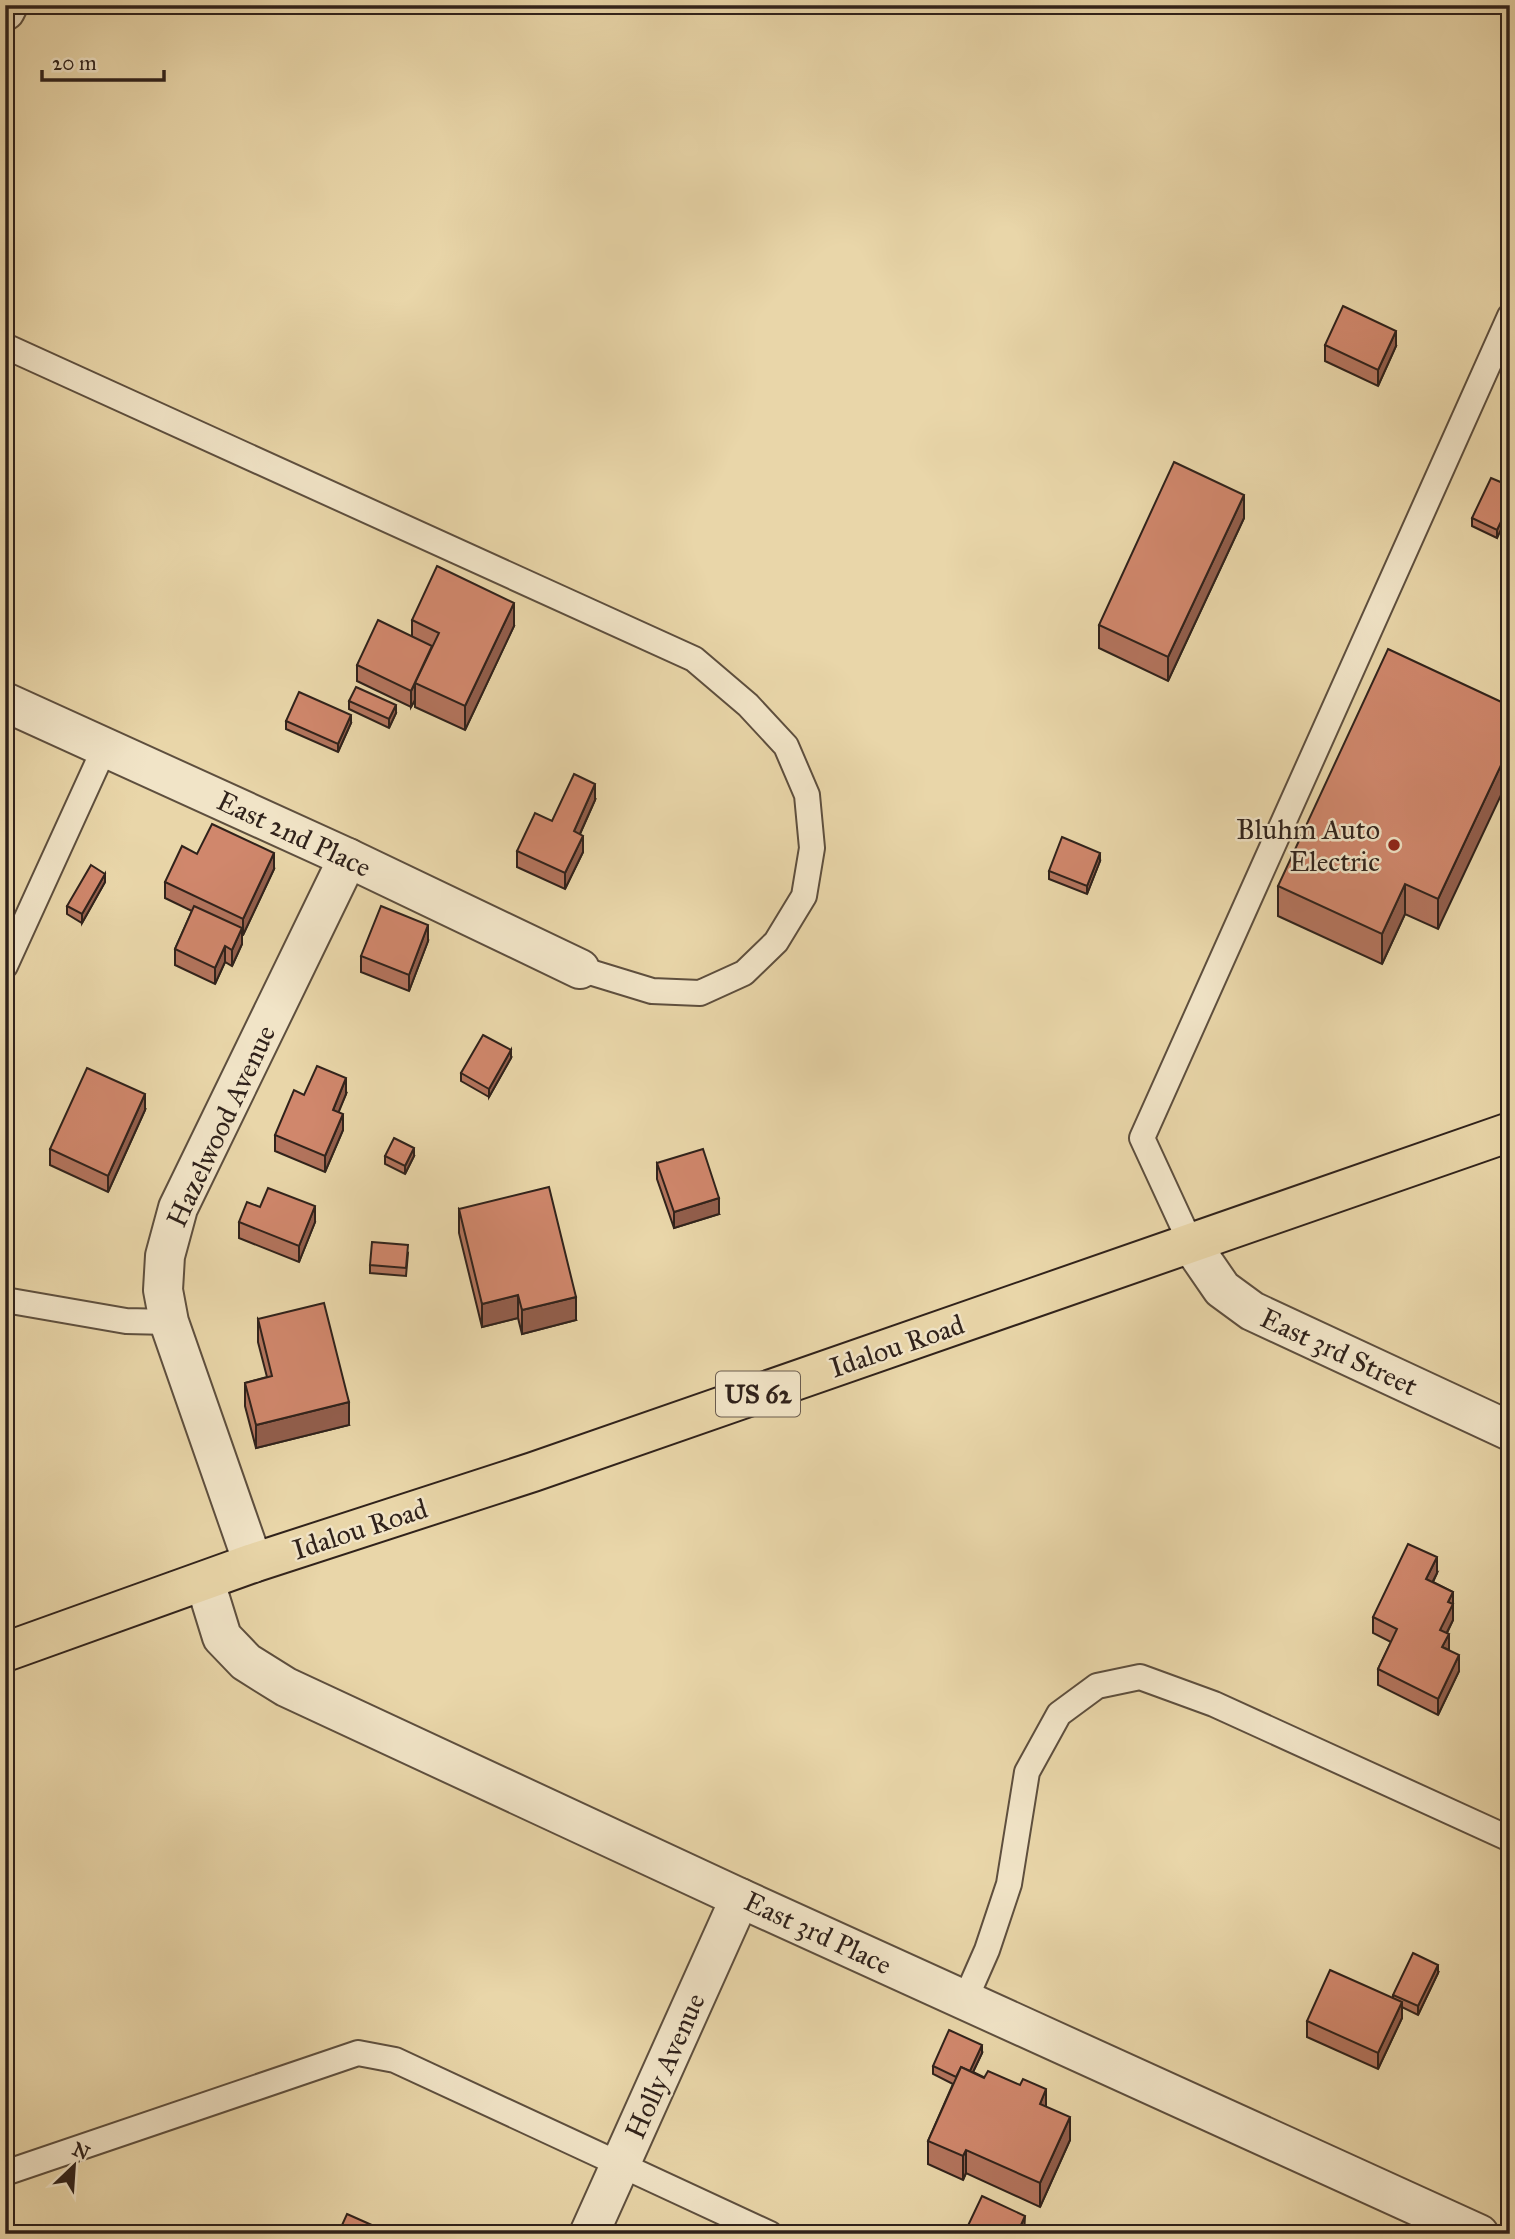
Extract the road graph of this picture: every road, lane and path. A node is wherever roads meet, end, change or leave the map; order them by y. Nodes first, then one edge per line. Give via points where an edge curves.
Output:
1 (8, 5) edge
2 (5, 11) edge
3 (1510, 316) edge
4 (5, 346) edge
5 (5, 702) edge
6 (105, 747) junction
7 (348, 858) junction
8 (5, 966) edge
9 (580, 969) joint
10 (1510, 1132) edge
11 (1191, 1244) junction
12 (5, 1300) edge
13 (169, 1322) junction
14 (1510, 1431) edge
15 (253, 1563) junction
16 (205, 1582) junction
17 (5, 1652) edge
18 (1510, 1839) edge
19 (740, 1898) junction
20 (965, 2000) junction
21 (621, 2165) junction
22 (5, 2173) edge
23 (589, 2234) edge
24 (770, 2234) edge
25 (1479, 2234) edge

1 - 2 street
3 - 11 lane via 1142,1138
4 - 9 lane via 694,659 748,705 786,746 807,794 812,848 804,896 776,942 744,972 700,993 652,991
5 - 6 street, East 2nd Place
6 - 7 street, East 2nd Place
6 - 8 lane
7 - 9 street, East 2nd Place
7 - 13 street, Hazelwood Avenue via 178,1208 165,1256 163,1290
10 - 11 main road, Idalou Road / US 62
11 - 14 street, East 3rd Street via 1222,1289 1252,1311
11 - 15 main road, Idalou Road / US 62 via 533,1472
12 - 13 lane via 126,1321
13 - 15 street, Hazelwood Avenue
15 - 16 main road, Idalou Road / US 62
16 - 17 main road, Idalou Road / US 62
16 - 19 street, East 3rd Place via 222,1637 246,1662 286,1687
18 - 20 lane via 1214,1704 1140,1677 1097,1686 1059,1714 1027,1772 1009,1884
19 - 20 street, East 3rd Place
19 - 21 street, Holly Avenue
20 - 25 street, East 3rd Place
21 - 22 lane via 395,2060 358,2053
21 - 23 street, Holly Avenue
21 - 24 lane

